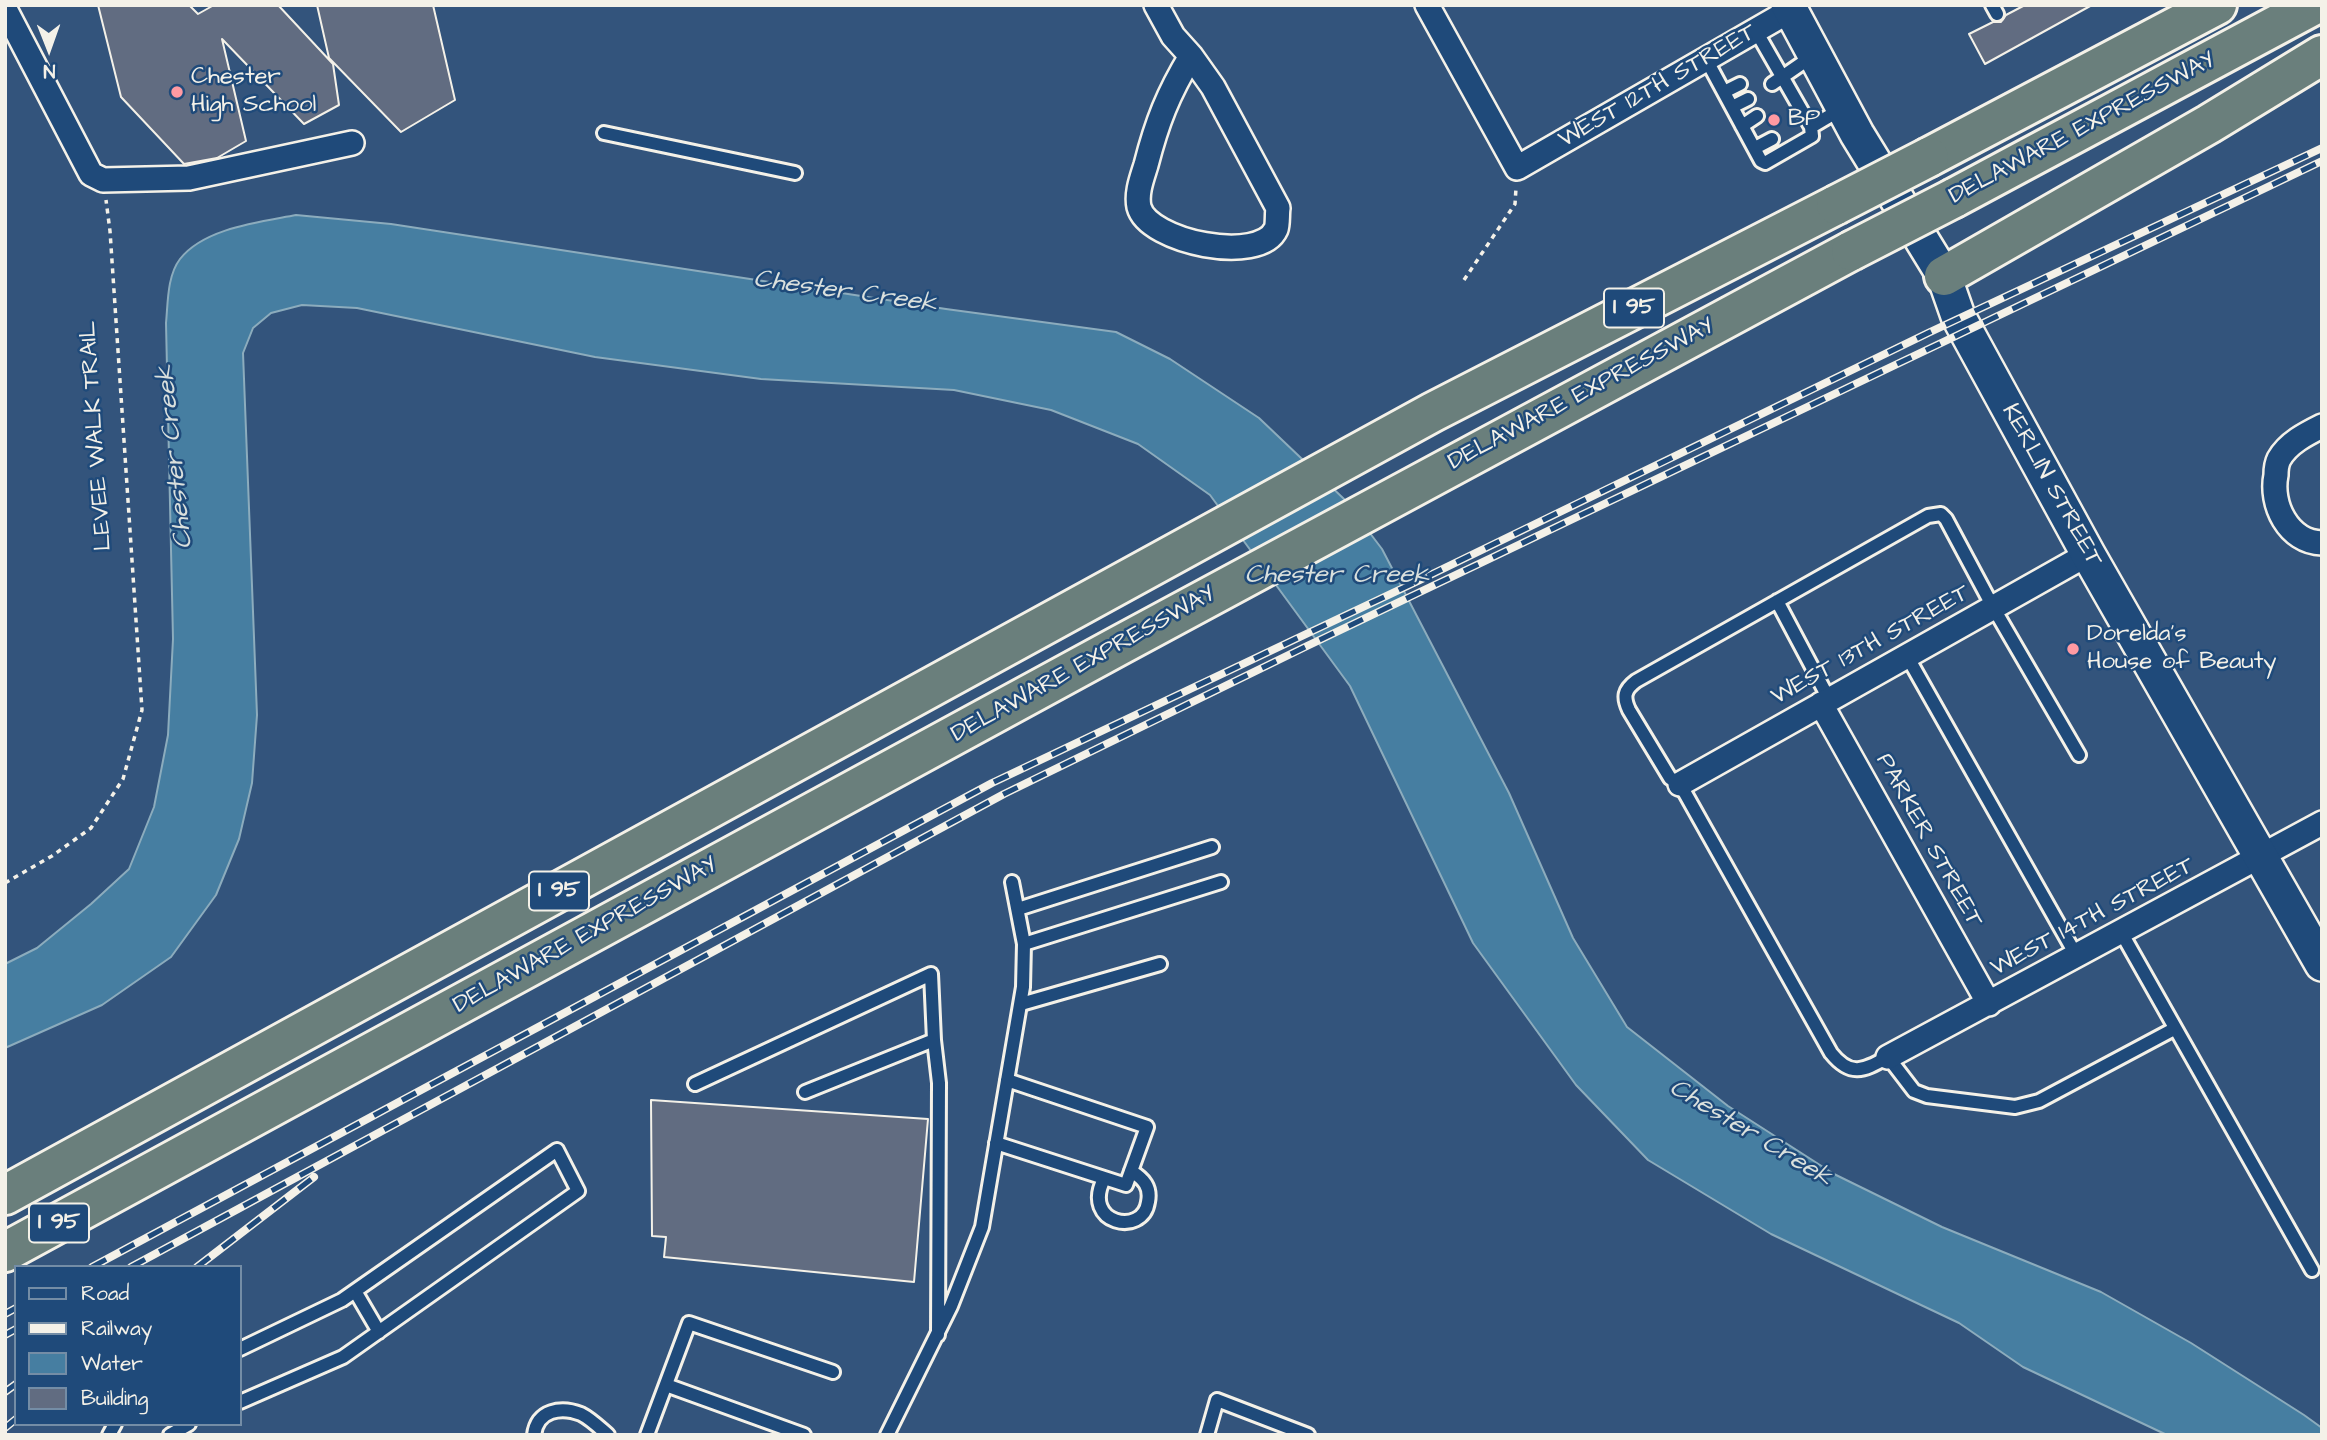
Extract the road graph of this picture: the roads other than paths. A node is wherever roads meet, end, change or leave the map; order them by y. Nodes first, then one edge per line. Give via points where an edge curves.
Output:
1 (1156, 5) edge
2 (1427, 5) edge
3 (2217, 5) edge
4 (2314, 5) edge
5 (1793, 7) edge
6 (5, 9) edge
7 (1756, 31) junction
8 (1815, 55) junction
9 (2322, 55) edge
10 (1191, 56) junction
11 (1706, 59) junction
12 (1777, 80) junction
13 (1740, 84) dead end
14 (1724, 92) junction
15 (1748, 99) dead end
16 (1732, 107) junction
17 (1843, 108) junction
18 (1757, 116) dead end
19 (1804, 123) junction
20 (1742, 126) junction
21 (604, 133) dead end
22 (1772, 139) dead end
23 (352, 144) dead end
24 (1755, 148) junction
25 (795, 173) dead end
26 (1944, 276) junction
27 (2322, 426) edge
28 (2322, 543) edge
29 (2088, 554) junction
30 (1777, 601) junction
31 (1993, 607) junction
32 (1907, 656) junction
33 (1825, 702) junction
34 (2079, 755) dead end
35 (1680, 784) junction
36 (2322, 823) edge
37 (1212, 847) dead end
38 (2262, 856) junction
39 (1012, 882) dead end
40 (1221, 883) dead end
41 (1018, 909) junction
42 (2122, 932) junction
43 (1024, 943) junction
44 (2076, 955) junction
45 (2321, 961) edge
46 (1160, 964) dead end
47 (1021, 1004) junction
48 (1989, 1004) junction
49 (2174, 1029) junction
50 (934, 1040) junction
51 (1888, 1057) junction
52 (1007, 1080) junction
53 (695, 1084) dead end
54 (805, 1092) dead end
55 (996, 1143) junction
56 (1131, 1171) junction
57 (1104, 1179) junction
58 (16, 1188) edge
59 (5, 1252) edge
60 (2312, 1270) dead end
61 (355, 1291) junction
62 (379, 1332) junction
63 (938, 1335) junction
64 (242, 1348) edge
65 (833, 1372) dead end
66 (666, 1385) junction
67 (242, 1401) edge
68 (186, 1426) edge
69 (170, 1435) edge
70 (534, 1435) edge
71 (608, 1435) edge
72 (647, 1435) edge
73 (804, 1435) edge
74 (887, 1435) edge
75 (1207, 1435) edge
76 (1308, 1435) edge

1 - 10 street via 1173,36
2 - 11 street, WEST 12TH STREET via 1517,168
3 - 58 highway, DELAWARE EXPRESSWAY / I 95, bridge via 1433,412
4 - 59 highway, DELAWARE EXPRESSWAY / I 95, bridge via 1472,454
5 - 7 street, WEST 12TH STREET
5 - 8 main road, KERLIN STREET
6 - 23 street via 91,174 103,180 189,178
7 - 11 street, WEST 12TH STREET
7 - 12 lane
8 - 12 lane
8 - 17 main road, KERLIN STREET
9 - 26 highway
10 - 10 street via 1159,116 1139,190 1139,208 1149,223 1168,235 1228,248 1264,242 1276,229 1278,208 1213,87
11 - 14 lane
12 - 19 lane
13 - 14 lane
14 - 16 lane
15 - 16 lane
16 - 20 lane
17 - 19 lane
17 - 26 main road, KERLIN STREET
18 - 20 lane
19 - 24 lane via 1812,136 1765,163
20 - 24 lane
21 - 25 lane
22 - 24 lane
26 - 29 main road, KERLIN STREET via 1958,316
27 - 28 street via 2296,440 2278,460 2273,487 2283,522
29 - 31 street, WEST 13TH STREET
29 - 38 main road, KERLIN STREET
30 - 31 lane via 1936,513 1946,519
30 - 33 lane
30 - 35 lane via 1636,681 1625,693 1629,710 1670,778
31 - 32 street, WEST 13TH STREET
31 - 34 lane
32 - 33 street, WEST 13TH STREET
32 - 44 lane
33 - 35 street, WEST 13TH STREET
33 - 48 street, PARKER STREET
35 - 51 lane via 1831,1053 1840,1064 1857,1070
36 - 38 street, WEST 14TH STREET
37 - 41 lane
38 - 42 street, WEST 14TH STREET
38 - 45 main road, KERLIN STREET
39 - 41 lane
40 - 43 lane
41 - 43 lane
42 - 44 street, WEST 14TH STREET
42 - 49 lane
43 - 47 lane
44 - 48 street, WEST 14TH STREET
46 - 47 lane
47 - 52 lane
48 - 51 street, WEST 14TH STREET
49 - 51 lane via 2039,1101 2015,1107 1914,1091
49 - 60 lane
50 - 53 lane via 931,974
50 - 54 lane
50 - 63 lane via 939,1083
52 - 55 lane
52 - 56 lane via 1147,1127
55 - 57 lane
55 - 63 lane via 982,1227
56 - 57 lane via 1126,1185
56 - 57 lane via 1144,1179 1150,1193 1147,1208 1137,1219 1123,1223 1108,1218 1099,1207 1097,1192
61 - 62 lane
61 - 62 lane via 557,1150 579,1191
61 - 64 lane
62 - 67 lane via 343,1357
63 - 74 lane
65 - 66 lane via 689,1323
66 - 72 lane
66 - 73 lane
68 - 69 lane
70 - 71 lane via 541,1417 567,1410 583,1415
75 - 76 lane via 1217,1400

